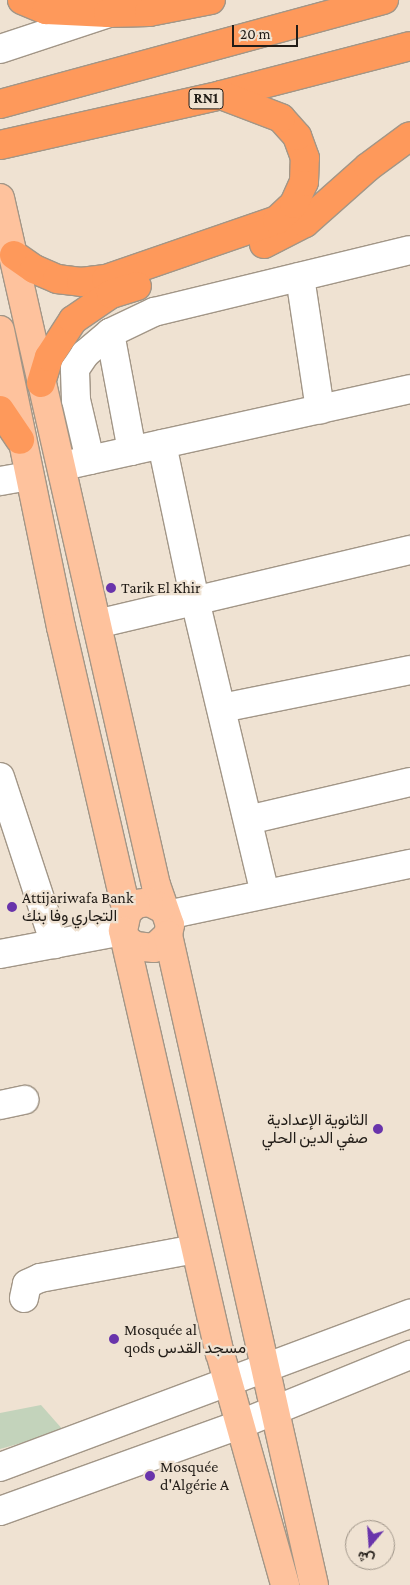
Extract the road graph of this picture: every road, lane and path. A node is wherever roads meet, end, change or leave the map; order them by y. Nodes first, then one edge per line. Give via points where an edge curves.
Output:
1 (22, 0) edge
2 (146, 0) edge
3 (211, 0) edge
4 (384, 0) edge
5 (108, 13) junction
6 (410, 46) edge
7 (0, 49) edge
8 (221, 95) junction
9 (0, 104) edge
10 (410, 136) edge
11 (0, 145) edge
12 (2, 207) edge
13 (410, 250) edge
14 (14, 255) junction
15 (300, 277) junction
16 (0, 330) edge
17 (110, 333) junction
18 (41, 384) junction
19 (410, 389) edge
20 (6, 401) edge
21 (320, 409) junction
22 (20, 440) joint
23 (162, 444) junction
24 (132, 450) junction
25 (90, 460) junction
26 (60, 467) junction
27 (28, 476) junction
28 (0, 481) edge
29 (410, 550) edge
30 (195, 600) junction
31 (97, 624) junction
32 (410, 670) edge
33 (222, 708) junction
34 (0, 778) edge
35 (410, 782) edge
36 (7, 819) edge
37 (248, 820) junction
38 (410, 864) edge
39 (265, 893) junction
40 (166, 919) junction
41 (126, 928) junction
42 (56, 944) junction
43 (0, 954) edge
44 (195, 1249) junction
45 (24, 1298) dead end
46 (410, 1314) edge
47 (410, 1356) edge
48 (264, 1369) junction
49 (228, 1382) junction
50 (273, 1411) junction
51 (241, 1424) junction
52 (0, 1467) edge
53 (0, 1511) edge
54 (285, 1585) edge
55 (314, 1585) edge

1 - 5 highway via 46,10
2 - 5 street
3 - 5 highway via 149,12
4 - 9 highway
5 - 7 street
6 - 8 highway, RN1
8 - 11 highway, RN1
8 - 14 highway via 281,118 297,136 305,158 304,182 294,204 277,220 106,279 81,282 57,278 34,270
10 - 18 highway via 368,167 305,223 276,240 111,294 91,305 59,337
12 - 14 main road
13 - 15 street
14 - 18 main road
15 - 17 street via 154,312
15 - 21 street
16 - 20 main road
17 - 24 street
17 - 25 street via 85,354 75,370 76,400
18 - 26 main road
19 - 21 street
20 - 22 highway
21 - 23 street
22 - 27 main road
23 - 24 street
23 - 30 street
24 - 25 street
25 - 26 street
26 - 31 main road
27 - 28 street
27 - 41 main road
29 - 30 street
30 - 31 street
30 - 33 street
31 - 40 main road
32 - 33 street
33 - 37 street
34 - 36 street
35 - 37 street
36 - 42 street
37 - 39 street
38 - 39 street
39 - 40 street
40 - 41 main road via 149,902 136,904
40 - 41 main road via 154,948 135,946
40 - 48 main road
41 - 42 street
41 - 44 main road
42 - 43 street
44 - 45 street via 40,1278 27,1284
44 - 49 main road
46 - 48 street
47 - 50 street
48 - 49 street
48 - 50 main road
49 - 51 main road
49 - 52 street
50 - 51 street
50 - 55 main road
51 - 53 street
51 - 54 main road

